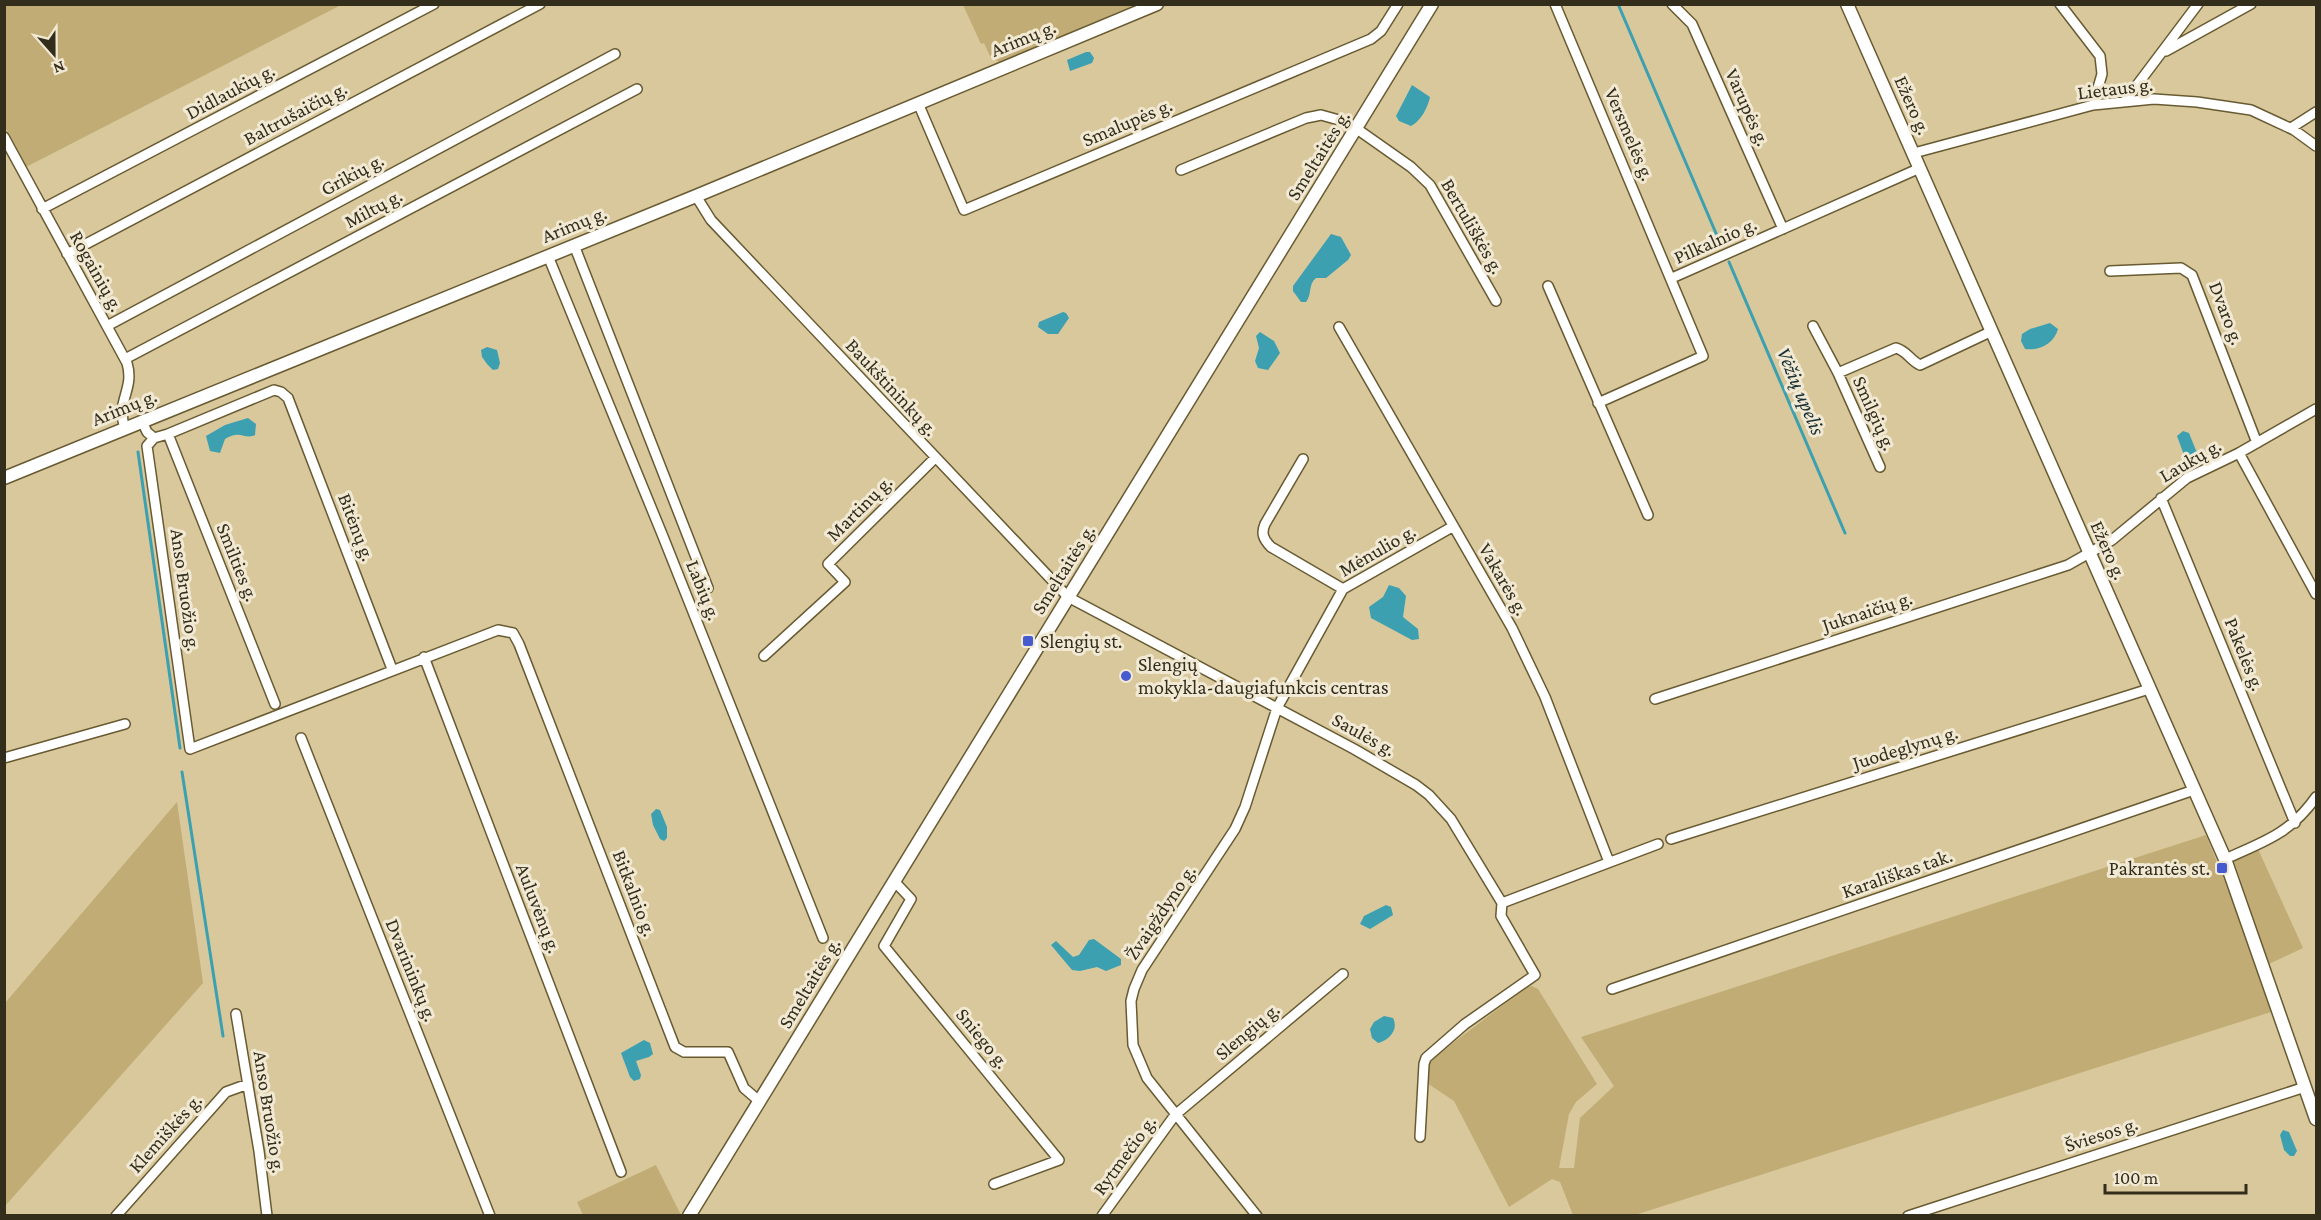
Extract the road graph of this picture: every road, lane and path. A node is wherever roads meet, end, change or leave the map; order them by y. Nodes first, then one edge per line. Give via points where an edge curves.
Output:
1 (434, 4) edge
2 (540, 4) edge
3 (1157, 4) edge
4 (1398, 4) edge
5 (1432, 4) edge
6 (1555, 4) edge
7 (1672, 4) edge
8 (1847, 4) edge
9 (2060, 4) edge
10 (2198, 4) edge
11 (2251, 4) edge
12 (615, 54) dead end
13 (2162, 54) junction
14 (637, 89) dead end
15 (2125, 101) junction
16 (918, 103) junction
17 (2093, 105) junction
18 (2316, 112) edge
19 (2291, 128) junction
20 (1356, 129) junction
21 (4, 137) edge
22 (2316, 146) edge
23 (1914, 153) junction
24 (1920, 168) junction
25 (1181, 170) dead end
26 (696, 196) junction
27 (42, 208) junction
28 (1783, 229) junction
29 (574, 245) junction
30 (67, 254) junction
31 (548, 256) junction
32 (2110, 272) dead end
33 (1672, 278) junction
34 (1548, 286) dead end
35 (1496, 301) dead end
36 (106, 326) junction
37 (1813, 326) dead end
38 (1339, 327) dead end
39 (1990, 332) junction
40 (125, 359) junction
41 (1838, 373) junction
42 (1598, 403) junction
43 (2316, 409) edge
44 (142, 421) junction
45 (125, 428) junction
46 (168, 434) junction
47 (154, 438) junction
48 (2257, 443) junction
49 (2239, 453) junction
50 (934, 458) junction
51 (1304, 459) dead end
52 (1880, 467) dead end
53 (4, 478) edge
54 (2161, 498) junction
55 (1648, 515) dead end
56 (1452, 527) junction
57 (2089, 555) junction
58 (708, 588) dead end
59 (1342, 589) junction
60 (2316, 594) edge
61 (1068, 597) junction
62 (764, 656) dead end
63 (424, 657) junction
64 (392, 669) junction
65 (2149, 689) junction
66 (1655, 699) dead end
67 (275, 704) dead end
68 (1277, 708) junction
69 (125, 724) dead end
70 (301, 738) dead end
71 (4, 758) edge
72 (2194, 790) junction
73 (2316, 797) edge
74 (2295, 824) junction
75 (1671, 839) dead end
76 (1658, 844) dead end
77 (2225, 859) junction
78 (1609, 862) junction
79 (894, 881) junction
80 (1502, 903) junction
81 (823, 938) dead end
82 (1342, 974) dead end
83 (1612, 989) dead end
84 (236, 1014) dead end
85 (248, 1084) junction
86 (2305, 1087) junction
87 (759, 1101) junction
88 (1175, 1115) junction
89 (2316, 1119) edge
90 (1420, 1137) dead end
91 (621, 1172) dead end
92 (994, 1184) dead end
93 (116, 1215) edge
94 (267, 1215) edge
95 (490, 1215) edge
96 (689, 1215) edge
97 (1102, 1215) edge
98 (1257, 1215) edge
99 (1908, 1215) edge

1 - 27 street, Didlaukių g.
2 - 30 street, Baltrušaičių g.
3 - 16 main road, Arimų g.
4 - 16 street, Smalupės g. via 1381,31 1371,39 964,210
5 - 20 main road, Smeltaitės g.
6 - 33 street, Versmelės g.
7 - 28 street, Varupės g. via 1692,24
8 - 23 main road, Ežero g.
9 - 17 street via 2100,56 2102,74
10 - 13 street
11 - 13 street
12 - 36 street, Grikių g.
13 - 15 street
14 - 40 street, Miltų g.
15 - 17 street, Lietaus g.
15 - 19 street, Lietaus g. via 2186,101 2251,110
16 - 26 main road, Arimų g.
17 - 23 street, Lietaus g.
18 - 19 street
19 - 22 street, Lietaus g.
20 - 25 street via 1329,117 1310,117
20 - 35 street, Bertuliškės g. via 1412,167 1430,185
20 - 61 main road, Smeltaitės g.
21 - 27 street, Rogainių g.
23 - 24 main road, Ežero g.
24 - 28 street, Pilkalnio g.
24 - 39 main road, Ežero g.
26 - 29 main road, Arimų g.
26 - 50 street, Baukštininkų g. via 711,220
27 - 30 street, Rogainių g.
28 - 33 street, Pilkalnio g.
29 - 31 main road, Arimų g.
29 - 58 street
30 - 36 street, Rogainių g.
31 - 44 main road, Arimų g.
31 - 81 street, Labių g.
32 - 48 street, Dvaro g. via 2181,268 2192,275
33 - 42 street, Pilkalnio g. via 1703,356
34 - 42 street
36 - 40 street, Rogainių g.
37 - 41 street, Smilgių g.
38 - 56 street, Vakarės g.
39 - 41 street, Smilgių g. via 1920,365 1896,348
39 - 57 main road, Ežero g.
40 - 45 street, Rogainių g. via 130,373 121,407
41 - 52 street, Smilgių g.
42 - 55 street
43 - 48 street, Laukų g.
44 - 45 main road, Arimų g.
44 - 47 street
45 - 53 main road, Arimų g.
46 - 47 street
46 - 64 street, Bitėnų g. via 274,390 288,398
46 - 67 street, Smilties g.
47 - 64 street, Anso Bruožio g. via 147,447 190,749
48 - 49 street, Laukų g.
49 - 54 street, Laukų g. via 2187,478
49 - 60 street
50 - 61 street, Baukštininkų g.
50 - 62 street, Martinų g. via 828,564 845,582
51 - 59 street via 1265,524 1263,537 1271,547
54 - 57 street, Laukų g.
54 - 74 street, Pakelės g.
56 - 59 street, Mėnulio g.
56 - 78 street, Vakarės g. via 1512,628 1545,697
57 - 65 main road, Ežero g.
57 - 66 street, Juknaičių g.
59 - 68 street, Mėnulio g.
61 - 68 street, Saulės g.
61 - 79 main road, Smeltaitės g.
63 - 64 street
63 - 87 street, Bitkalnio g. via 498,630 513,633 675,1047 684,1052 728,1052 744,1089
63 - 91 street, Auluvėnų g.
65 - 72 main road, Ežero g.
65 - 75 street, Juodeglynų g.
68 - 80 street, Saulės g. via 1430,795 1459,831
68 - 88 street, Žvaigždyno g. via 1235,829 1134,988 1133,1045 1147,1078
69 - 71 street
70 - 95 street, Dvarininkų g.
72 - 77 main road, Ežero g.
72 - 83 street, Karališkas tak.
73 - 74 street
74 - 77 street
76 - 78 street
77 - 86 main road, Ežero g.
78 - 80 street
79 - 87 main road, Smeltaitės g.
79 - 92 street, Sniego g. via 911,899 884,946 1059,1160
80 - 90 street, Saulės g. via 1501,916 1535,975 1465,1024 1426,1058
82 - 88 street, Slengių g.
84 - 85 street, Anso Bruožio g.
85 - 93 street, Klemiškės g. via 226,1092
85 - 94 street, Anso Bruožio g.
86 - 89 main road, Ežero g.
86 - 99 street, Šviesos g.
87 - 96 main road, Smeltaitės g.
88 - 97 street, Rytmečio g.
88 - 98 street, Žvaigždyno g.

